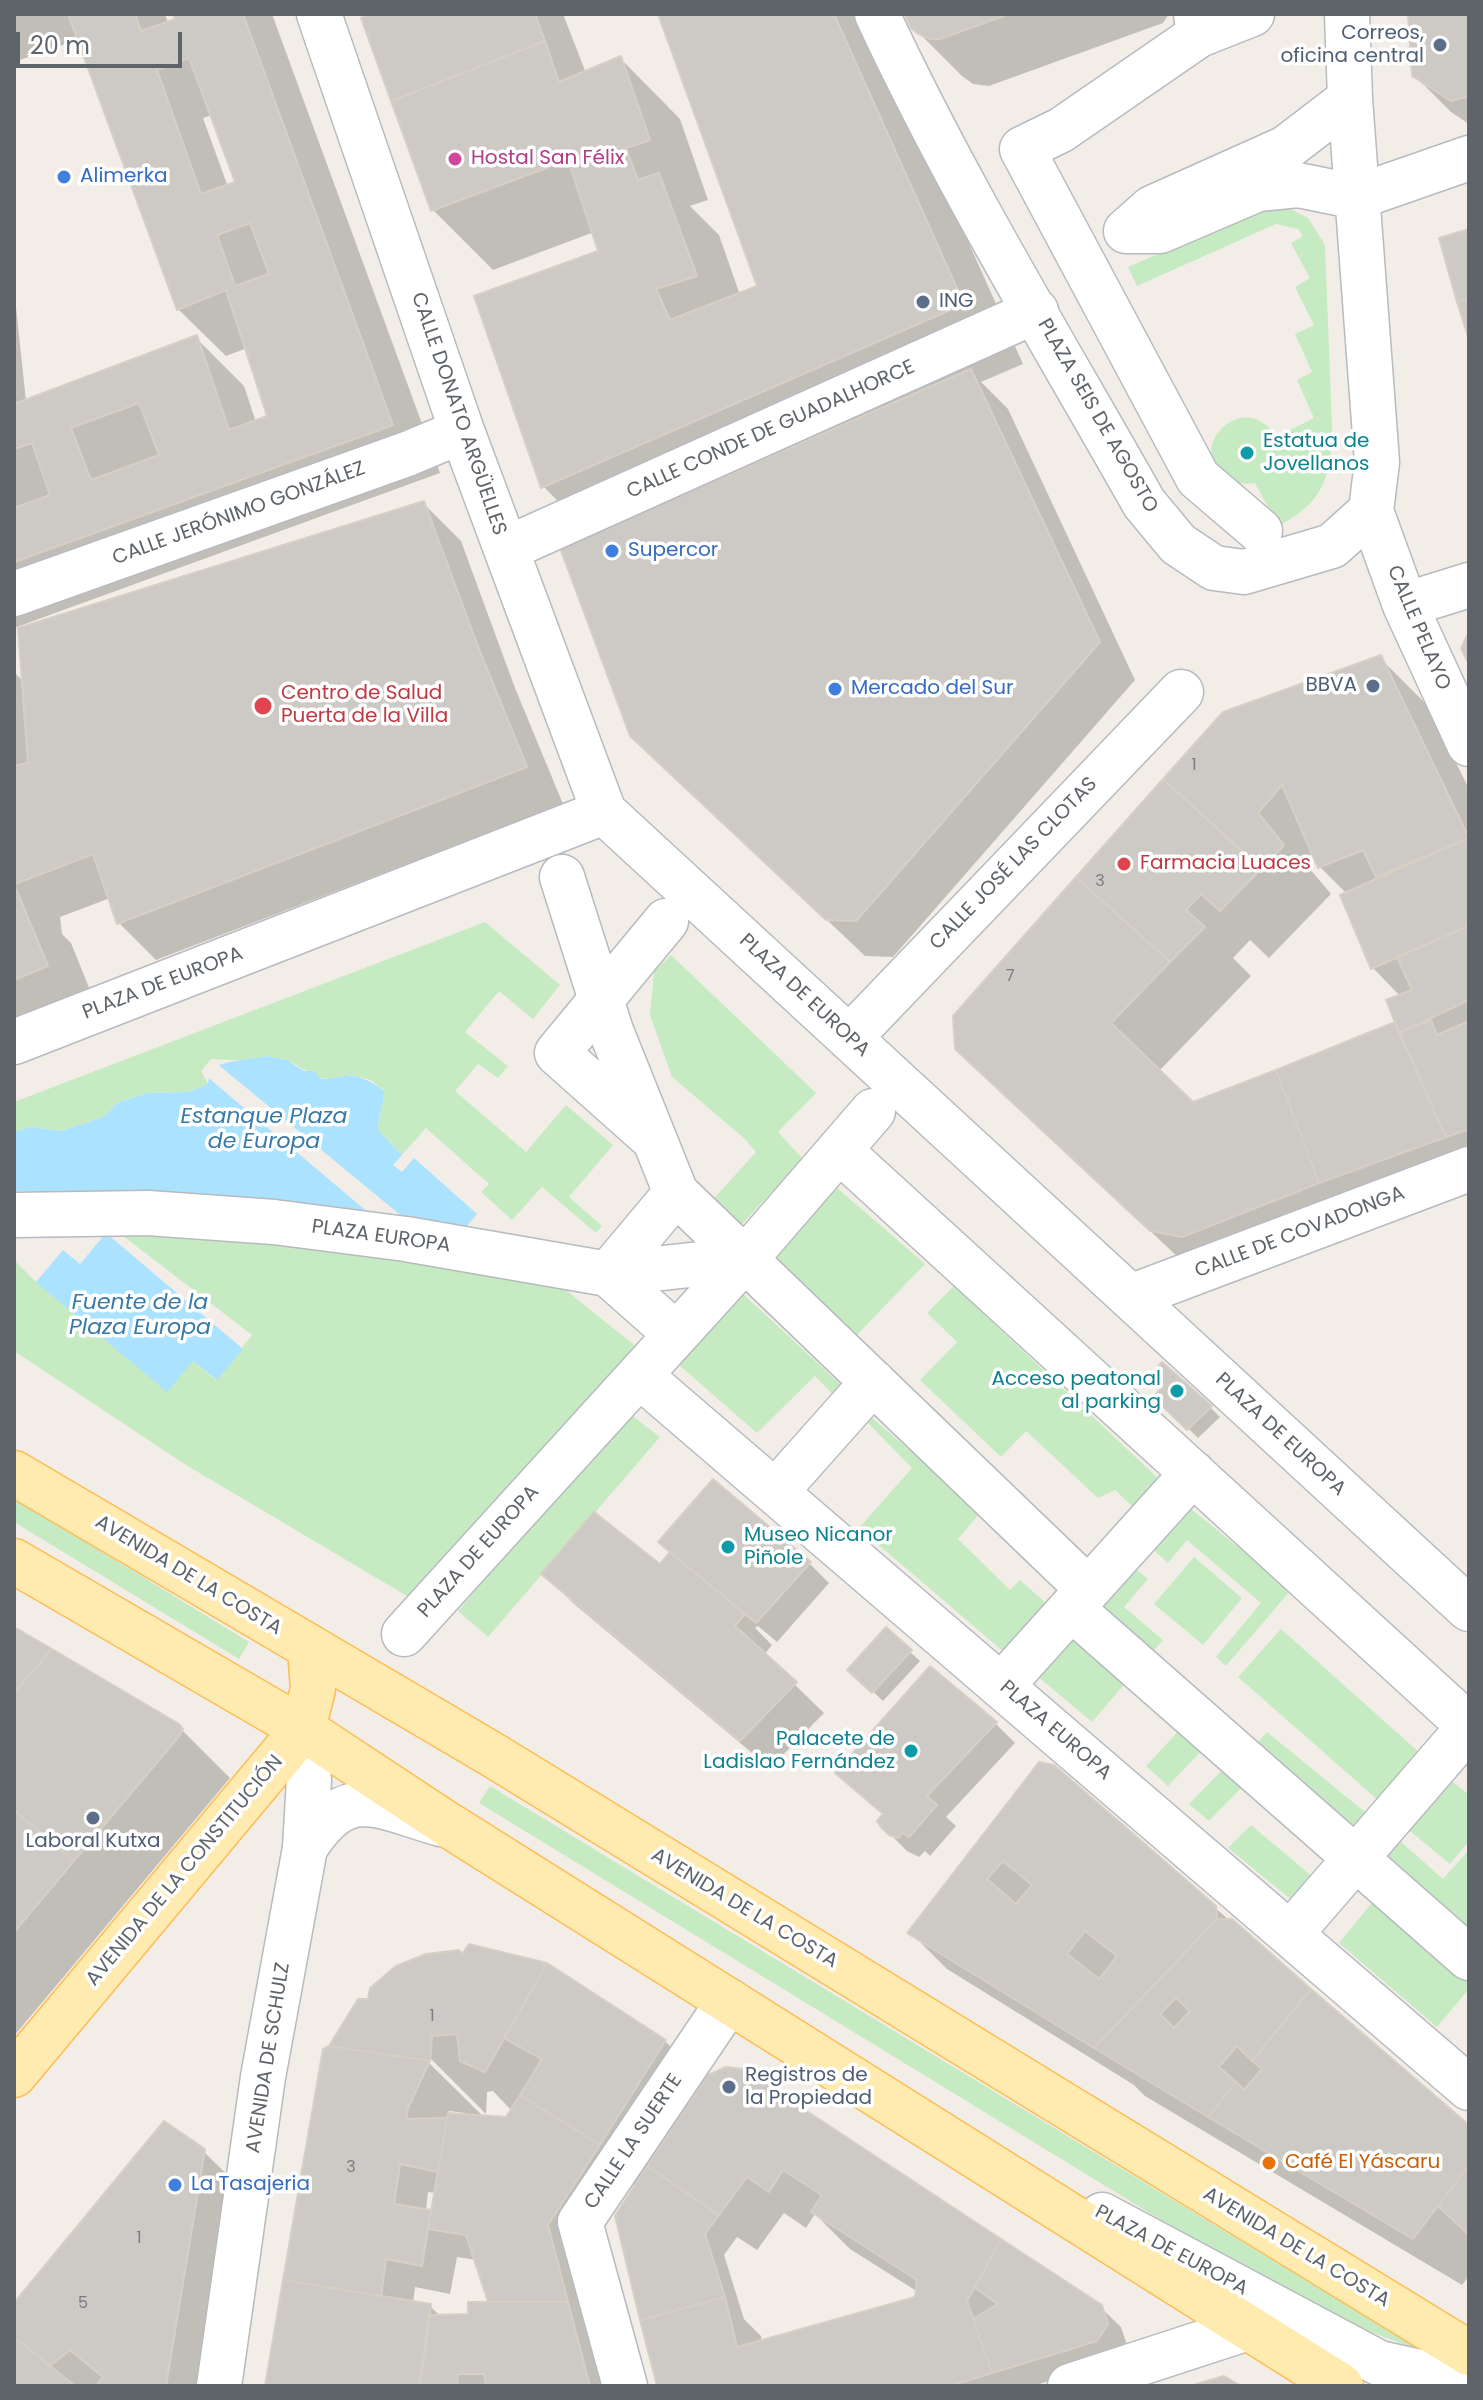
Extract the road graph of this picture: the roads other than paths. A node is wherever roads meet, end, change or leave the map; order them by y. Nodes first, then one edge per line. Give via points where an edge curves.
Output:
1 (319, 14) edge
2 (877, 14) edge
3 (1252, 14) edge
4 (1347, 14) edge
5 (1197, 25) edge
6 (1350, 99) junction
7 (1022, 149) junction
8 (1469, 158) edge
9 (1357, 197) junction
10 (981, 217) junction
11 (1036, 311) junction
12 (462, 431) junction
13 (1371, 511) junction
14 (1260, 531) dead end
15 (506, 549) junction
16 (1469, 585) edge
17 (14, 594) edge
18 (1405, 605) junction
19 (1181, 692) dead end
20 (1469, 744) edge
21 (604, 812) junction
22 (562, 877) dead end
23 (666, 921) dead end
24 (602, 1000) junction
25 (849, 1038) junction
26 (14, 1042) edge
27 (873, 1111) dead end
28 (656, 1142) junction
29 (839, 1150) junction
30 (1469, 1169) edge
31 (676, 1193) junction
32 (14, 1215) edge
33 (745, 1259) junction
34 (676, 1266) junction
35 (608, 1274) junction
36 (1130, 1297) junction
37 (676, 1334) junction
38 (640, 1376) junction
39 (873, 1382) junction
40 (14, 1473) edge
41 (1193, 1473) junction
42 (776, 1491) junction
43 (14, 1561) edge
44 (1080, 1599) junction
45 (1469, 1609) edge
46 (404, 1634) dead end
47 (310, 1648) junction
48 (1002, 1685) junction
49 (1469, 1726) edge
50 (303, 1729) junction
51 (450, 1826) junction
52 (305, 1848) junction
53 (1356, 1858) junction
54 (1291, 1933) junction
55 (1469, 1958) edge
56 (729, 2001) junction
57 (14, 2075) edge
58 (1469, 2088) edge
59 (881, 2097) junction
60 (1248, 2328) junction
61 (1469, 2353) edge
62 (1469, 2383) edge
63 (219, 2386) edge
64 (625, 2386) edge
65 (1070, 2386) edge
66 (1341, 2386) edge

1 - 12 street, CALLE DONATO ARGÜELLES
2 - 10 street, PLAZA SEIS DE AGOSTO via 917,72
3 - 5 street
4 - 6 street
5 - 7 street via 1061,130
6 - 9 street
6 - 9 street via 1286,148 1152,208 1126,231 1160,231 1258,189 1298,185
7 - 10 street
7 - 14 street via 1198,478
8 - 9 street
9 - 13 street via 1377,462
10 - 11 street, PLAZA SEIS DE AGOSTO
11 - 13 street, PLAZA SEIS DE AGOSTO via 1144,503 1178,544 1214,568 1244,572 1332,546
11 - 15 street, CALLE CONDE DE GUADALHORCE
12 - 15 street, CALLE DONATO ARGÜELLES
12 - 17 street, CALLE JERÓNIMO GONZÁLEZ
13 - 18 street, CALLE PELAYO
15 - 21 street, CALLE DONATO ARGÜELLES
16 - 18 street
18 - 20 street, CALLE PELAYO
19 - 25 street, CALLE JOSÉ LAS CLOTAS
21 - 25 street, PLAZA DE EUROPA
21 - 26 street, PLAZA DE EUROPA
22 - 24 street
23 - 24 street
24 - 28 street
24 - 28 street via 557,1053
25 - 36 street, PLAZA DE EUROPA
27 - 29 street, PLAZA DE EUROPA
28 - 31 street
29 - 33 street, PLAZA DE EUROPA
29 - 41 street
30 - 36 street, CALLE DE COVADONGA
31 - 33 street
31 - 34 street
31 - 35 street
32 - 35 street, PLAZA EUROPA via 148,1213 274,1222
33 - 34 street, PLAZA EUROPA
33 - 37 street, PLAZA DE EUROPA
33 - 39 street
34 - 35 street, PLAZA EUROPA
34 - 37 street
35 - 37 street
36 - 45 street, PLAZA DE EUROPA
37 - 38 street, PLAZA DE EUROPA
38 - 42 street, PLAZA EUROPA
38 - 46 street, PLAZA DE EUROPA
39 - 42 street
39 - 44 street
40 - 47 main road, AVENIDA DE LA COSTA
41 - 44 street
41 - 49 street
42 - 48 street, PLAZA EUROPA
43 - 50 main road
44 - 48 street
44 - 53 street
47 - 50 main road, AVENIDA DE LA CONSTITUCIÓN via 313,1689
47 - 61 main road, AVENIDA DE LA COSTA
48 - 54 street, PLAZA EUROPA
49 - 53 street
50 - 51 main road
50 - 52 street, AVENIDA DE SCHULZ via 309,1780
50 - 57 main road, AVENIDA DE LA CONSTITUCIÓN
51 - 52 street via 356,1803 336,1810
51 - 56 main road
52 - 63 street, AVENIDA DE SCHULZ via 263,2077
53 - 54 street
53 - 55 street
54 - 58 street, PLAZA EUROPA
56 - 59 main road
56 - 64 street, CALLE LA SUERTE via 580,2222
59 - 60 main road
59 - 62 street, PLAZA DE EUROPA via 1379,2363
60 - 65 street
60 - 66 main road

